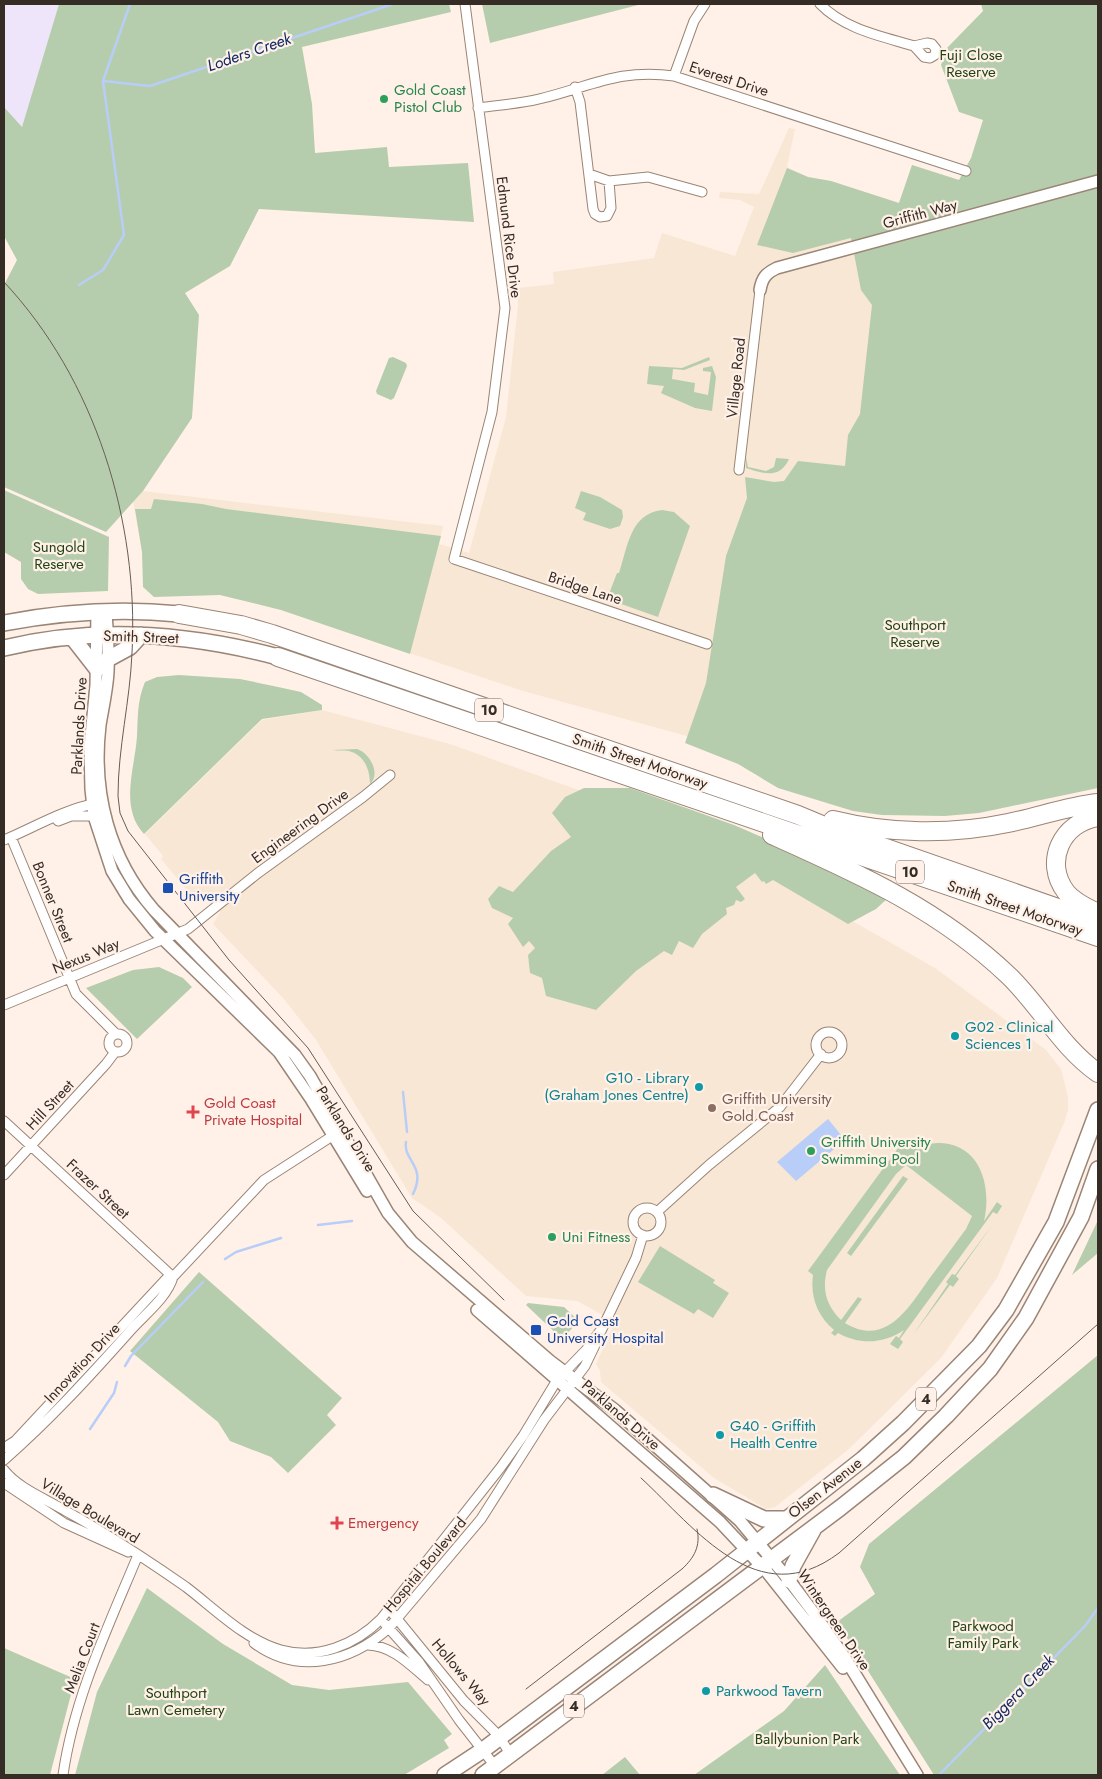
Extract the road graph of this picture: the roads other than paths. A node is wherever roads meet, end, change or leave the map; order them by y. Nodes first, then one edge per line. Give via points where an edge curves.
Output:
1 (465, 4) edge
2 (705, 4) edge
3 (820, 4) edge
4 (914, 46) dead end
5 (674, 76) junction
6 (576, 87) junction
7 (478, 108) junction
8 (966, 171) dead end
9 (590, 174) junction
10 (1098, 180) edge
11 (609, 181) junction
12 (702, 192) dead end
13 (760, 290) joint
14 (739, 470) dead end
15 (454, 559) joint
16 (102, 611) junction
17 (179, 614) joint
18 (4, 623) edge
19 (102, 635) junction
20 (141, 635) junction
21 (72, 637) junction
22 (707, 644) dead end
23 (4, 648) edge
24 (278, 657) joint
25 (102, 664) junction
26 (390, 774) dead end
27 (1098, 802) edge
28 (721, 809) junction
29 (98, 810) junction
30 (798, 815) junction
31 (1098, 817) edge
32 (7, 839) edge
33 (1098, 913) edge
34 (1098, 922) edge
35 (179, 934) junction
36 (1098, 937) edge
37 (165, 940) junction
38 (69, 978) junction
39 (4, 1005) edge
40 (116, 1034) junction
41 (115, 1052) junction
42 (821, 1054) dead end
43 (1098, 1073) edge
44 (1098, 1110) edge
45 (4, 1121) edge
46 (337, 1133) junction
47 (31, 1146) junction
48 (1098, 1169) edge
49 (4, 1175) edge
50 (657, 1212) junction
51 (643, 1235) junction
52 (173, 1277) junction
53 (602, 1327) junction
54 (561, 1376) junction
55 (575, 1379) junction
56 (567, 1388) junction
57 (4, 1448) edge
58 (4, 1460) edge
59 (4, 1470) edge
60 (4, 1483) edge
61 (713, 1495) junction
62 (469, 1509) junction
63 (462, 1518) junction
64 (481, 1519) junction
65 (785, 1519) junction
66 (816, 1527) junction
67 (474, 1528) junction
68 (751, 1546) junction
69 (138, 1555) junction
70 (767, 1563) junction
71 (789, 1580) junction
72 (389, 1609) junction
73 (381, 1619) junction
74 (398, 1619) junction
75 (389, 1628) junction
76 (241, 1629) junction
77 (368, 1645) junction
78 (437, 1689) junction
79 (868, 1699) junction
80 (499, 1736) junction
81 (483, 1750) junction
82 (510, 1754) junction
83 (489, 1771) edge
84 (63, 1775) edge
85 (445, 1775) edge
86 (917, 1775) edge

1 - 7 street, Edmund Rice Drive
2 - 5 street via 694,21
3 - 4 street via 849,24
5 - 6 street, Everest Drive via 638,73
5 - 8 street, Everest Drive
6 - 7 street, Everest Drive via 538,100
6 - 9 street
7 - 15 street, Edmund Rice Drive via 505,308 492,412
9 - 11 street
9 - 11 street via 594,212 600,217 611,211
10 - 13 street, Griffith Way via 777,268 762,279
11 - 12 street via 648,177
13 - 14 street, Village Road
15 - 22 street, Bridge Lane
16 - 17 main road, Smith Street / 10
16 - 18 main road, Smith Street / 10 via 61,613
16 - 19 street, Parklands Drive
17 - 30 highway, Smith Street Motorway / 10 via 272,634
19 - 20 main road, Smith Street / 10
19 - 21 main road, Smith Street / 10
19 - 25 street, Parklands Drive
20 - 24 main road, Smith Street / 10 via 213,642
20 - 25 main road via 130,647
21 - 23 main road, Smith Street / 10
21 - 25 main road
24 - 28 highway, Smith Street Motorway / 10
25 - 29 street, Parklands Drive
26 - 35 street, Engineering Drive
27 - 30 highway via 1008,824 933,831 869,827
28 - 36 highway, Smith Street Motorway / 10
28 - 43 highway via 755,828 879,884 951,927 1008,975 1067,1044
29 - 32 street via 43,824
29 - 35 street, Parklands Drive via 137,888
29 - 37 street, Parklands Drive via 116,880
30 - 34 highway, Smith Street Motorway / 10 via 880,847
31 - 33 highway via 1082,821 1068,831 1060,844 1056,861 1058,877 1067,894
32 - 38 street, Bonner Street
35 - 37 street, Nexus Way
35 - 46 street, Parklands Drive via 287,1045 310,1076
37 - 38 street, Nexus Way
37 - 46 street, Parklands Drive via 279,1052
38 - 39 street, Nexus Way
38 - 40 street via 78,996
40 - 41 street via 108,1042
40 - 41 street via 126,1039 127,1045 122,1052
41 - 47 street, Hill Street
42 - 50 street via 780,1107
44 - 65 main road, Olsen Avenue / 4 via 1056,1222 1025,1280 979,1346 903,1423
45 - 47 street, Frazer Street
46 - 52 street, Innovation Drive via 264,1180
46 - 54 street, Parklands Drive via 379,1211 404,1244
47 - 49 street, Hill Street
47 - 52 street, Frazer Street
48 - 66 main road, Olsen Avenue / 4 via 1081,1217 1056,1267 1026,1318 990,1369 904,1457
50 - 51 street via 661,1220 659,1230 652,1235
50 - 51 street via 649,1208 637,1212 634,1226
51 - 53 street via 636,1258
52 - 57 street, Innovation Drive via 167,1278 16,1441
52 - 58 street, Innovation Drive via 168,1290 41,1428
53 - 54 street, Hospital Boulevard
53 - 55 street, Hospital Boulevard via 585,1366
54 - 55 street, Parklands Drive
54 - 56 street, Parklands Drive
54 - 62 street, Hospital Boulevard via 523,1436
55 - 56 street, Hospital Boulevard
55 - 61 street, Parklands Drive
56 - 64 street, Hospital Boulevard
56 - 68 street, Parklands Drive
59 - 69 street, Village Boulevard via 29,1491
60 - 69 street, Village Boulevard via 64,1523
61 - 65 main road via 764,1519
61 - 68 street, Parklands Drive via 740,1521
62 - 63 street, Hospital Boulevard
62 - 64 street
63 - 67 street
63 - 72 street, Hospital Boulevard
64 - 67 street, Hospital Boulevard
65 - 68 main road, Olsen Avenue / 4
66 - 70 main road, Olsen Avenue / 4
66 - 71 main road via 793,1566
67 - 74 street, Hospital Boulevard
68 - 70 street, Parklands Drive
68 - 80 main road, Olsen Avenue / 4
69 - 76 street, Hospital Boulevard
69 - 84 street, Melia Court via 83,1692
70 - 71 street, Wintergreen Drive
70 - 79 street, Wintergreen Drive
70 - 82 main road, Olsen Avenue / 4
71 - 79 street, Wintergreen Drive via 844,1658
72 - 73 street, Hospital Boulevard
72 - 74 street, Hollows Way
73 - 75 street, Hollows Way
73 - 76 street, Hospital Boulevard via 358,1638 327,1651 282,1650
74 - 75 street, Hospital Boulevard
74 - 80 street, Hollows Way via 464,1701
75 - 77 street, Hospital Boulevard
75 - 78 street, Hollows Way via 419,1662
76 - 77 street, Hospital Boulevard via 263,1650 289,1659 315,1662 336,1659
77 - 78 street via 395,1653
78 - 81 street, Hollows Way
79 - 86 street, Wintergreen Drive
80 - 81 main road, Olsen Avenue / 4
80 - 82 street, Hollows Way
81 - 83 street, Hollows Way
81 - 85 main road, Olsen Avenue / 4
82 - 83 main road, Olsen Avenue / 4

